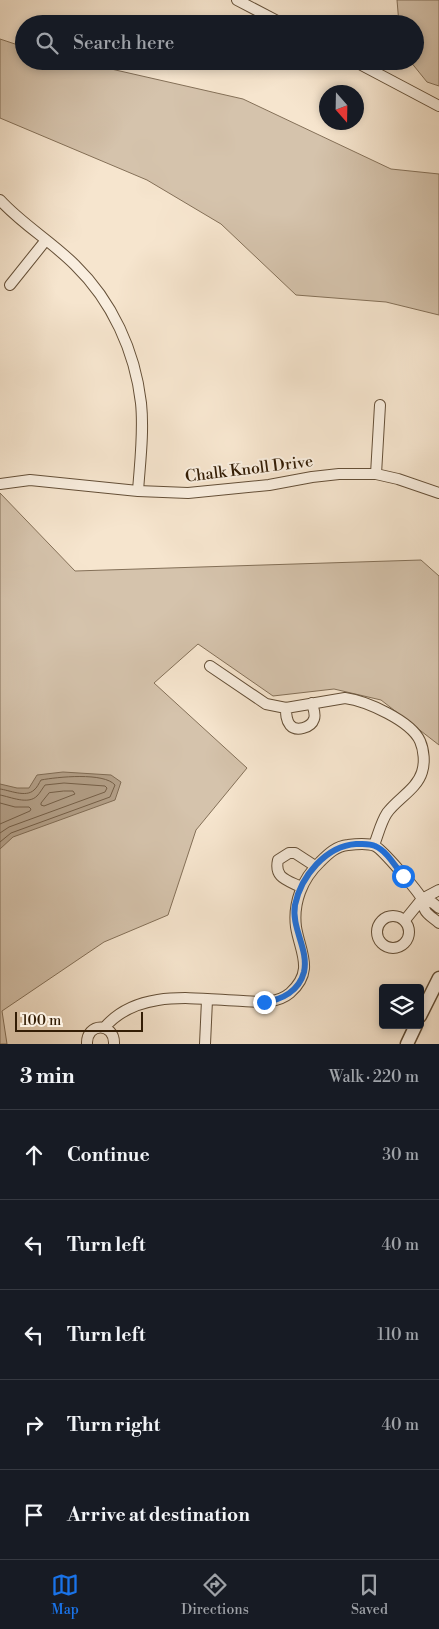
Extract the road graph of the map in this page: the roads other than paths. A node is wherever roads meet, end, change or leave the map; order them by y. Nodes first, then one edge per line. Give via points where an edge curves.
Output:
1 (238, 0) edge
2 (266, 15) edge
3 (371, 70) edge
4 (439, 106) edge
5 (0, 200) edge
6 (46, 240) junction
7 (10, 284) dead end
8 (380, 405) dead end
9 (376, 474) junction
10 (0, 484) edge
11 (138, 491) junction
12 (439, 493) edge
13 (210, 666) dead end
14 (312, 703) junction
15 (286, 708) junction
16 (374, 845) junction
17 (315, 866) junction
18 (301, 887) junction
19 (439, 890) edge
20 (422, 899) junction
21 (439, 908) edge
22 (405, 920) dead end
23 (438, 921) edge
24 (439, 978) edge
25 (207, 1000) junction
26 (424, 1008) edge
27 (104, 1028) junction
28 (414, 1029) edge
29 (87, 1044) edge
30 (114, 1044) edge
31 (205, 1044) edge
32 (407, 1044) edge

1 - 2 street
3 - 4 street
5 - 6 street
6 - 7 street
6 - 11 street via 75,265 104,301 132,360 141,404
8 - 9 street
9 - 11 street, Chalk Knoll Drive via 339,474 188,494
9 - 12 street, Chalk Knoll Drive
10 - 11 street, Chalk Knoll Drive via 30,480
13 - 15 street via 266,704
14 - 15 street
14 - 15 street via 314,721 302,729 290,725
14 - 16 street via 354,699 402,722 420,740 424,762 422,773 386,815
16 - 17 street via 346,845 331,851
16 - 20 street via 389,857
17 - 18 street
17 - 18 street via 295,853 278,860 278,873
18 - 25 street via 295,916 305,959 304,973 294,988 284,997 264,1002
19 - 20 street
20 - 21 street
20 - 22 street
20 - 23 street via 425,911
24 - 26 street
25 - 27 street via 153,999 113,1017
25 - 31 street
27 - 29 street via 91,1031
27 - 30 street via 112,1032
28 - 32 street

